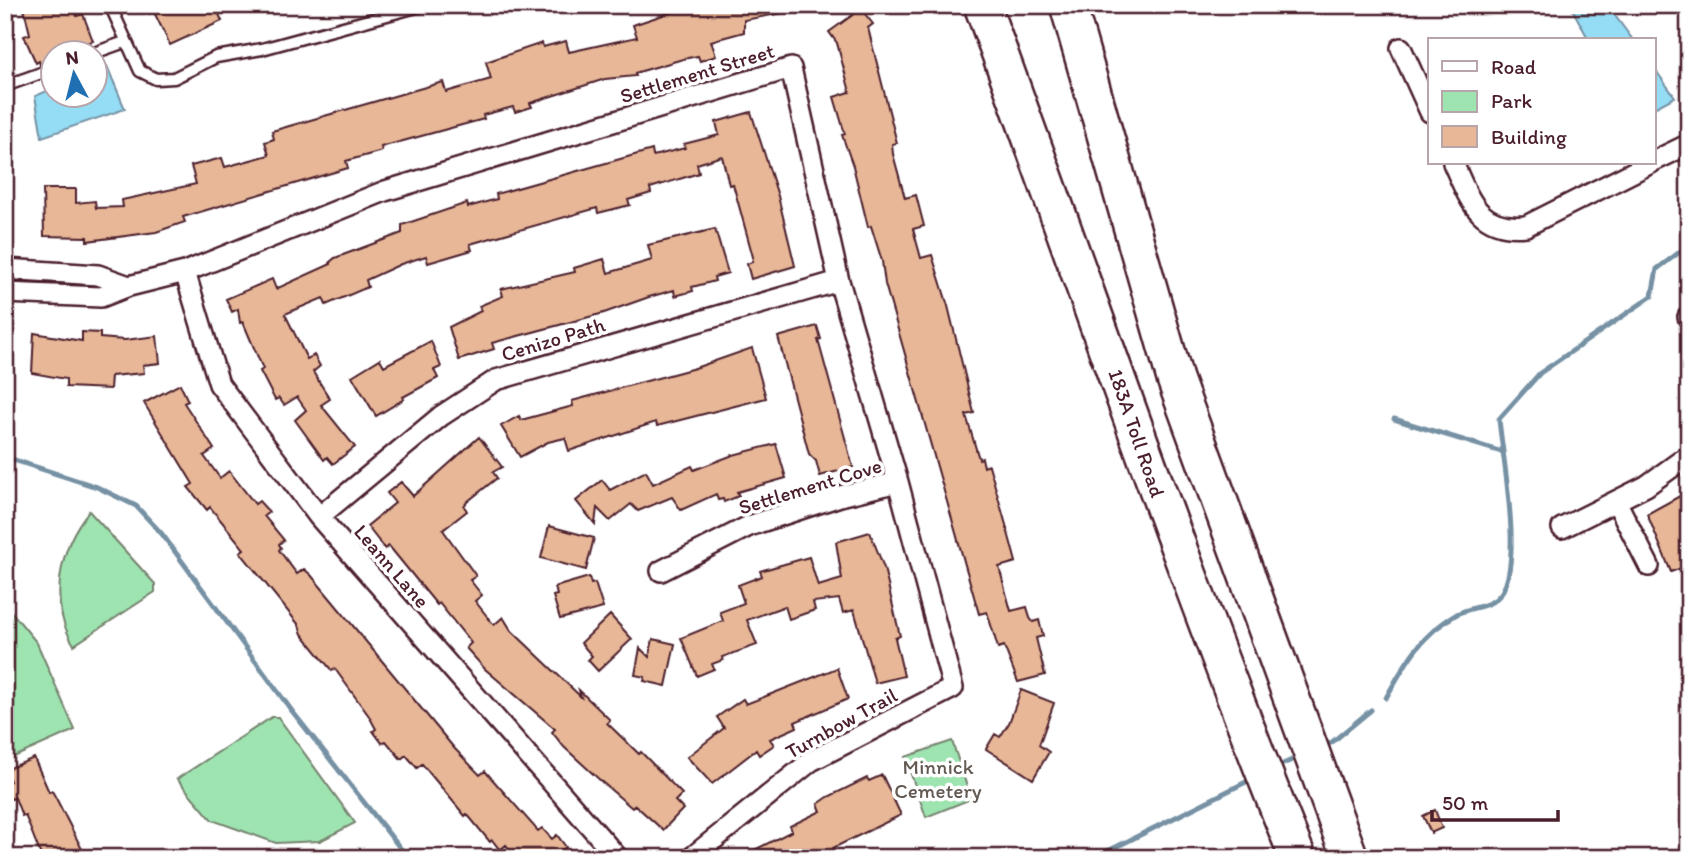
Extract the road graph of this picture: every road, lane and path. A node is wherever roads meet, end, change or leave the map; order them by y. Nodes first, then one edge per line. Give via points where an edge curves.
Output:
1 (110, 5) edge
2 (424, 5) edge
3 (982, 5) edge
4 (1070, 10) edge
5 (125, 42) junction
6 (108, 48) edge
7 (1401, 48) dead end
8 (38, 74) edge
9 (5, 86) edge
10 (1428, 108) edge
11 (1689, 144) edge
12 (1656, 160) edge
13 (1453, 164) edge
14 (1648, 164) edge
15 (5, 268) edge
16 (185, 272) junction
17 (839, 281) junction
18 (129, 286) junction
19 (5, 293) edge
20 (1689, 455) edge
21 (898, 482) junction
22 (1616, 501) junction
23 (318, 517) junction
24 (1562, 528) dead end
25 (1648, 566) dead end
26 (661, 571) dead end
27 (953, 688) joint
28 (618, 858) edge
29 (691, 858) edge
30 (1298, 858) edge
31 (1350, 858) edge

1 - 5 lane
2 - 5 lane via 216,57 174,78 156,79 140,71
3 - 30 highway, 183A Toll Road via 1242,719
4 - 31 highway via 1175,379
5 - 6 lane
7 - 10 street
8 - 9 lane
11 - 12 street
13 - 14 street via 1473,207 1506,228 1526,226
15 - 18 street via 99,275
16 - 17 street, Settlement Street via 386,191 791,68
16 - 18 street, Settlement Street
16 - 23 street, Leann Lane via 219,384
17 - 21 street, Settlement Street
17 - 23 street, Cenizo Path via 496,380 442,416
18 - 19 street, Settlement Street via 101,298
20 - 22 street
21 - 26 street, Settlement Cove via 749,526
21 - 27 street, Settlement Street
22 - 24 street
22 - 25 street
23 - 28 street, Leann Lane
27 - 29 street, Turnbow Trail via 811,761

